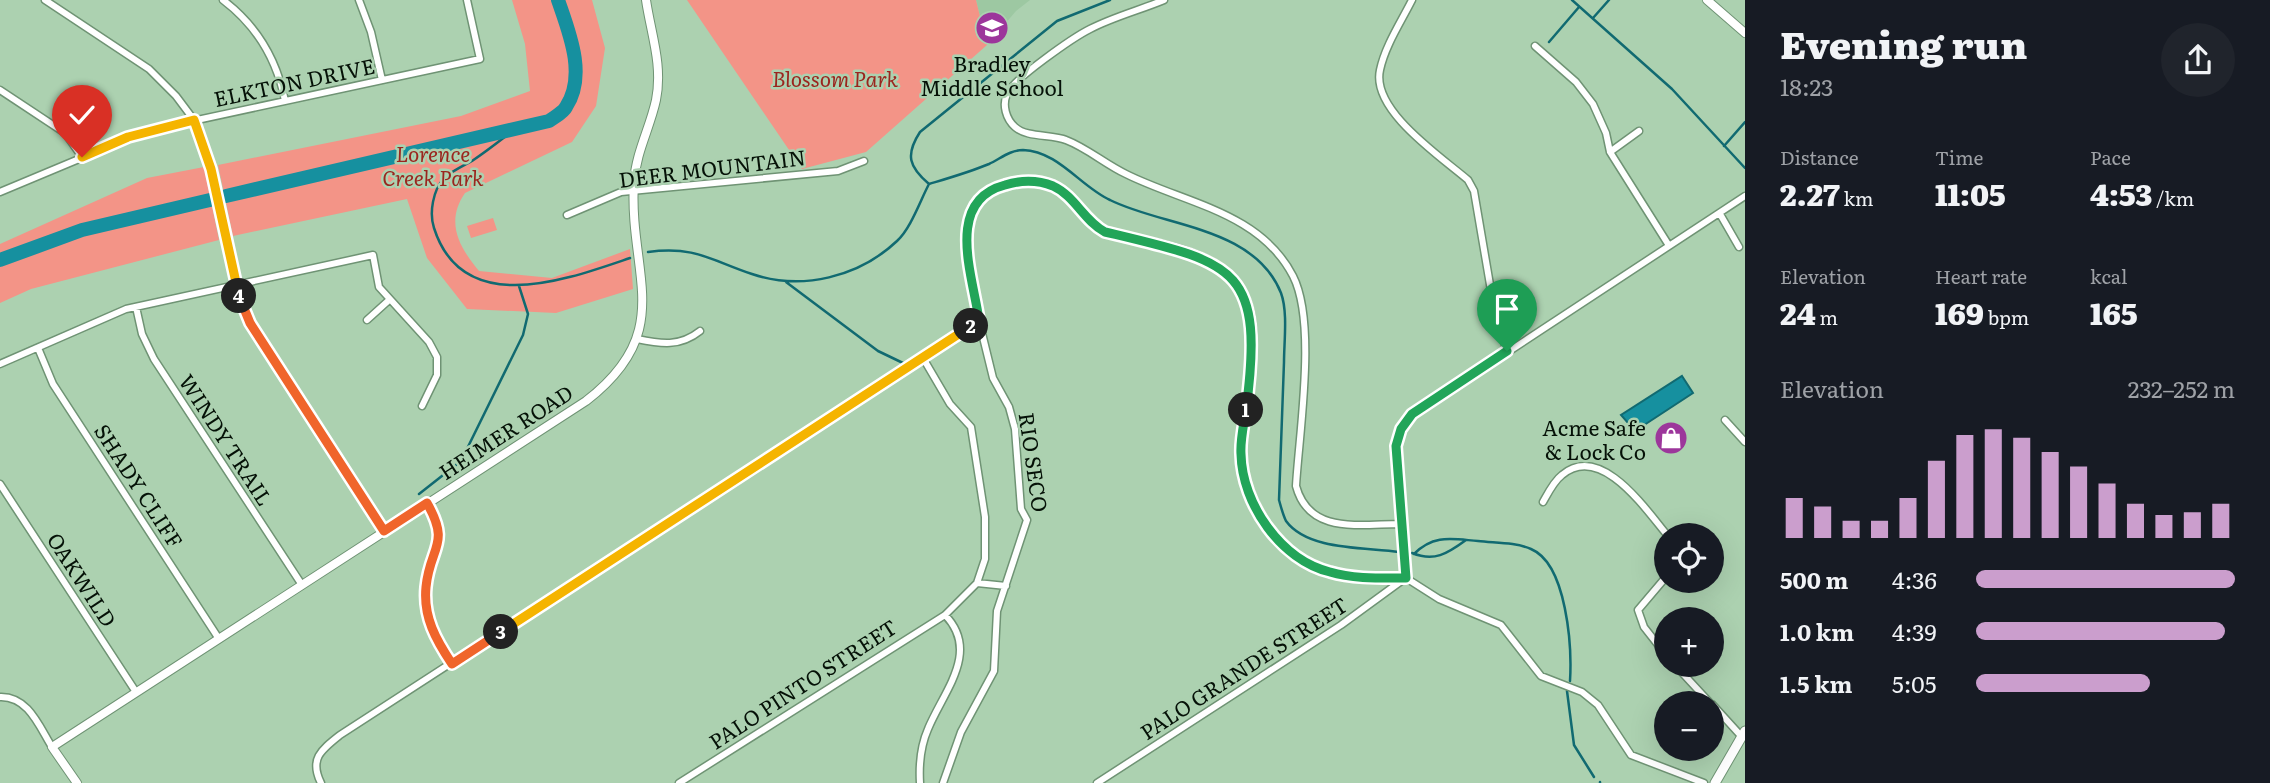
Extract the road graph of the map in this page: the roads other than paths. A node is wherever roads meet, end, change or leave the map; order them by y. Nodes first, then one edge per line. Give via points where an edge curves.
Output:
1 (45, 0) edge
2 (223, 0) edge
3 (359, 0) edge
4 (467, 0) edge
5 (646, 0) edge
6 (1164, 0) edge
7 (1412, 0) edge
8 (1707, 0) edge
9 (1745, 33) edge
10 (1535, 47) dead end
11 (382, 80) junction
12 (0, 90) edge
13 (285, 101) junction
14 (194, 120) junction
15 (1639, 131) dead end
16 (1609, 152) junction
17 (82, 157) junction
18 (864, 161) dead end
19 (634, 191) junction
20 (0, 192) edge
21 (1745, 196) edge
22 (1720, 214) junction
23 (567, 215) dead end
24 (1668, 244) junction
25 (1739, 247) dead end
26 (237, 285) junction
27 (388, 301) junction
28 (136, 307) junction
29 (367, 320) dead end
30 (979, 320) junction
31 (700, 331) dead end
32 (636, 339) junction
33 (38, 348) junction
34 (1507, 351) junction
35 (923, 358) junction
36 (0, 364) edge
37 (422, 406) dead end
38 (1725, 420) dead end
39 (1745, 442) edge
40 (0, 484) edge
41 (1543, 502) dead end
42 (427, 503) junction
43 (1657, 523) edge
44 (1400, 524) junction
45 (384, 531) junction
46 (1406, 578) junction
47 (977, 583) junction
48 (302, 585) junction
49 (1006, 586) junction
50 (1654, 591) edge
51 (945, 614) junction
52 (219, 639) junction
53 (1654, 639) edge
54 (452, 664) junction
55 (1686, 677) edge
56 (1699, 691) edge
57 (136, 692) junction
58 (0, 697) edge
59 (1724, 716) edge
60 (1744, 734) edge
61 (52, 747) junction
62 (76, 783) edge
63 (321, 783) edge
64 (679, 783) edge
65 (920, 783) edge
66 (943, 783) edge
67 (1097, 783) edge
68 (1704, 783) edge
69 (1715, 783) edge

1 - 14 street via 149,69
2 - 13 street via 262,41
3 - 11 street
4 - 11 street, ELKTON DRIVE via 480,59
5 - 19 street, HEIMER ROAD via 659,74 656,100 637,158
6 - 44 street via 1087,30 1010,89 1004,103 1006,114 1015,127 1065,139 1126,174 1224,215 1267,242 1297,285 1305,348 1296,486 1299,499 1324,522
7 - 34 street via 1383,59 1380,88 1394,114 1468,180 1474,191 1495,314
8 - 9 street
10 - 16 street via 1588,96 1606,133
11 - 13 street, ELKTON DRIVE
12 - 17 street via 65,133
13 - 14 street, ELKTON DRIVE
14 - 17 street, ELKTON DRIVE via 128,137
14 - 26 street via 211,169
15 - 16 street
16 - 24 street
17 - 20 street, ELKTON DRIVE
18 - 19 street, DEER MOUNTAIN via 838,171
19 - 23 street, DEER MOUNTAIN
19 - 32 street, HEIMER ROAD via 643,290 643,315
21 - 22 street
22 - 24 street
22 - 25 street
24 - 34 street
26 - 27 street via 373,255 375,276
26 - 28 street
26 - 45 street via 250,323
27 - 29 street
27 - 37 street via 429,342 437,357 438,375
28 - 33 street
28 - 48 street, WINDY TRAIL via 154,359
30 - 35 street
30 - 46 street, RIO SECO via 966,231 969,213 992,188 1016,182 1035,182 1064,193 1105,232 1190,254 1231,276 1248,307 1253,355 1240,453 1246,483 1264,522 1287,550 1321,570
30 - 49 street, RIO SECO via 993,379 1011,412 1021,509 1027,520
31 - 32 street via 671,344
32 - 42 street, HEIMER ROAD via 620,369 593,395
33 - 36 street
33 - 52 street, SHADY CLIFF via 53,384
34 - 44 street via 1406,419 1396,446
35 - 47 street via 944,397 969,421 974,434 986,548
35 - 54 street
38 - 39 street
40 - 57 street, OAKWILD
41 - 43 street via 1562,474 1590,466 1625,485
42 - 45 street, HEIMER ROAD
42 - 54 street via 440,534 427,577 426,606 434,634
44 - 46 street
45 - 48 street, HEIMER ROAD
46 - 67 street, PALO GRANDE STREET
46 - 68 street via 1439,599 1501,625 1541,676 1581,692 1598,705 1631,755
47 - 49 street
47 - 51 street
48 - 52 street, HEIMER ROAD
49 - 66 street, RIO SECO via 997,611 994,671 961,732
50 - 53 street via 1638,610
51 - 64 street, PALO PINTO STREET
51 - 65 street via 955,627 960,656 955,678 924,737
52 - 57 street, HEIMER ROAD
54 - 63 street via 340,735 320,753 315,770
55 - 56 street
57 - 61 street, HEIMER ROAD
58 - 61 street via 25,706
59 - 60 street
60 - 69 main road
61 - 62 street

